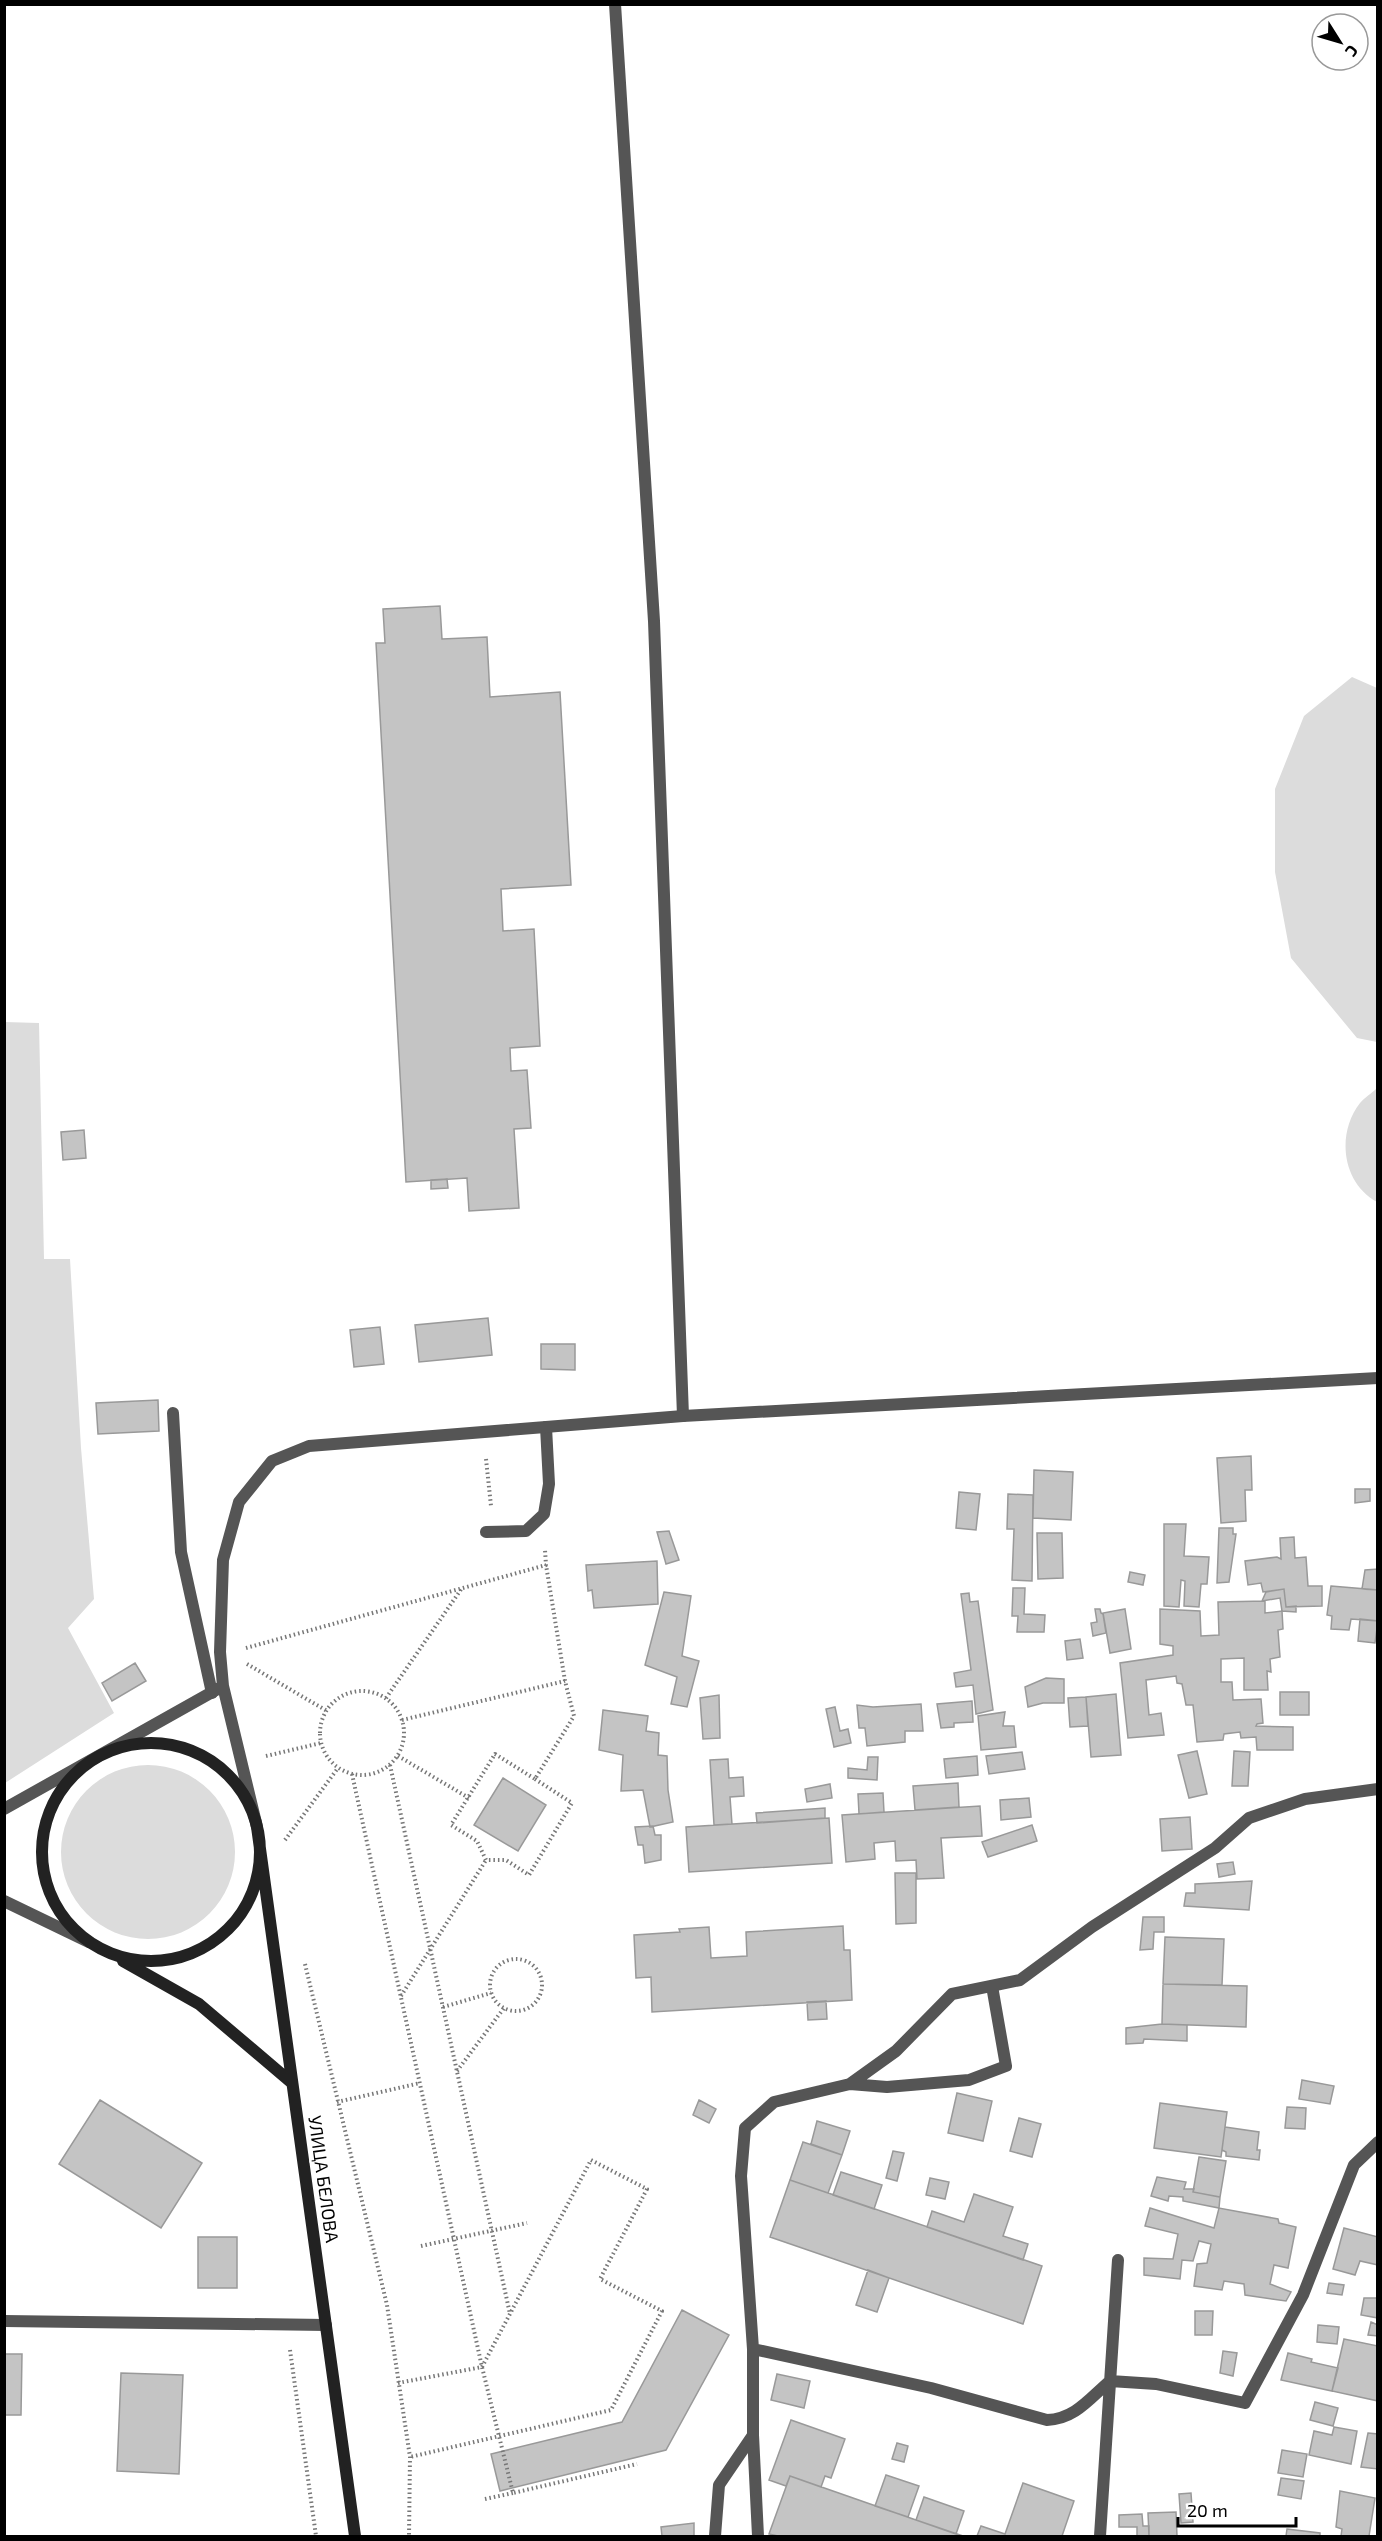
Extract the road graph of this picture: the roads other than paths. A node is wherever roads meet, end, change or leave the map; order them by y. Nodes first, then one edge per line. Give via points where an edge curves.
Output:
1 (615, 4) edge
2 (1377, 1378) edge
3 (173, 1413) dead end
4 (683, 1416) junction
5 (546, 1427) junction
6 (490, 1532) road end
7 (217, 1690) junction
8 (88, 1763) junction
9 (1377, 1789) edge
10 (4, 1809) edge
11 (257, 1827) junction
12 (4, 1900) edge
13 (88, 1942) junction
14 (992, 1986) junction
15 (292, 2083) junction
16 (850, 2084) junction
17 (1377, 2142) edge
18 (1118, 2260) dead end
19 (4, 2321) edge
20 (326, 2325) junction
21 (753, 2349) junction
22 (1110, 2381) junction
23 (753, 2435) junction
24 (355, 2536) edge
25 (715, 2536) edge
26 (758, 2536) edge
27 (1100, 2536) edge

1 - 4 street via 654,621
2 - 4 street
3 - 7 street via 181,1552
4 - 5 street
5 - 6 street via 549,1484 544,1514 526,1531
5 - 7 street via 309,1446 272,1461 239,1502 223,1560
7 - 8 street
7 - 11 street
8 - 10 street
8 - 11 main road via 137,1744 164,1744 189,1750 233,1780 248,1802
8 - 13 main road via 68,1781 54,1803 44,1827 41,1853 54,1903
9 - 14 street via 1305,1799 1250,1818 1215,1848 1092,1927 1020,1980
11 - 13 main road via 260,1853 256,1879 232,1925 211,1942 163,1961 120,1956
11 - 15 main road, УЛИЦА БЕЛОВА
12 - 13 street
13 - 15 main road via 199,2004
14 - 16 street via 952,1994 896,2051
14 - 16 street via 1006,2066 969,2080 887,2087
15 - 20 main road, УЛИЦА БЕЛОВА
16 - 21 street via 774,2102 745,2128 741,2176
17 - 22 street via 1354,2165 1303,2295 1245,2403 1156,2384
18 - 22 street
19 - 20 street
20 - 24 main road, УЛИЦА БЕЛОВА
21 - 22 street via 931,2388 1047,2420 1059,2420 1076,2412
21 - 23 street
22 - 27 street
23 - 25 street via 719,2485
23 - 26 street

